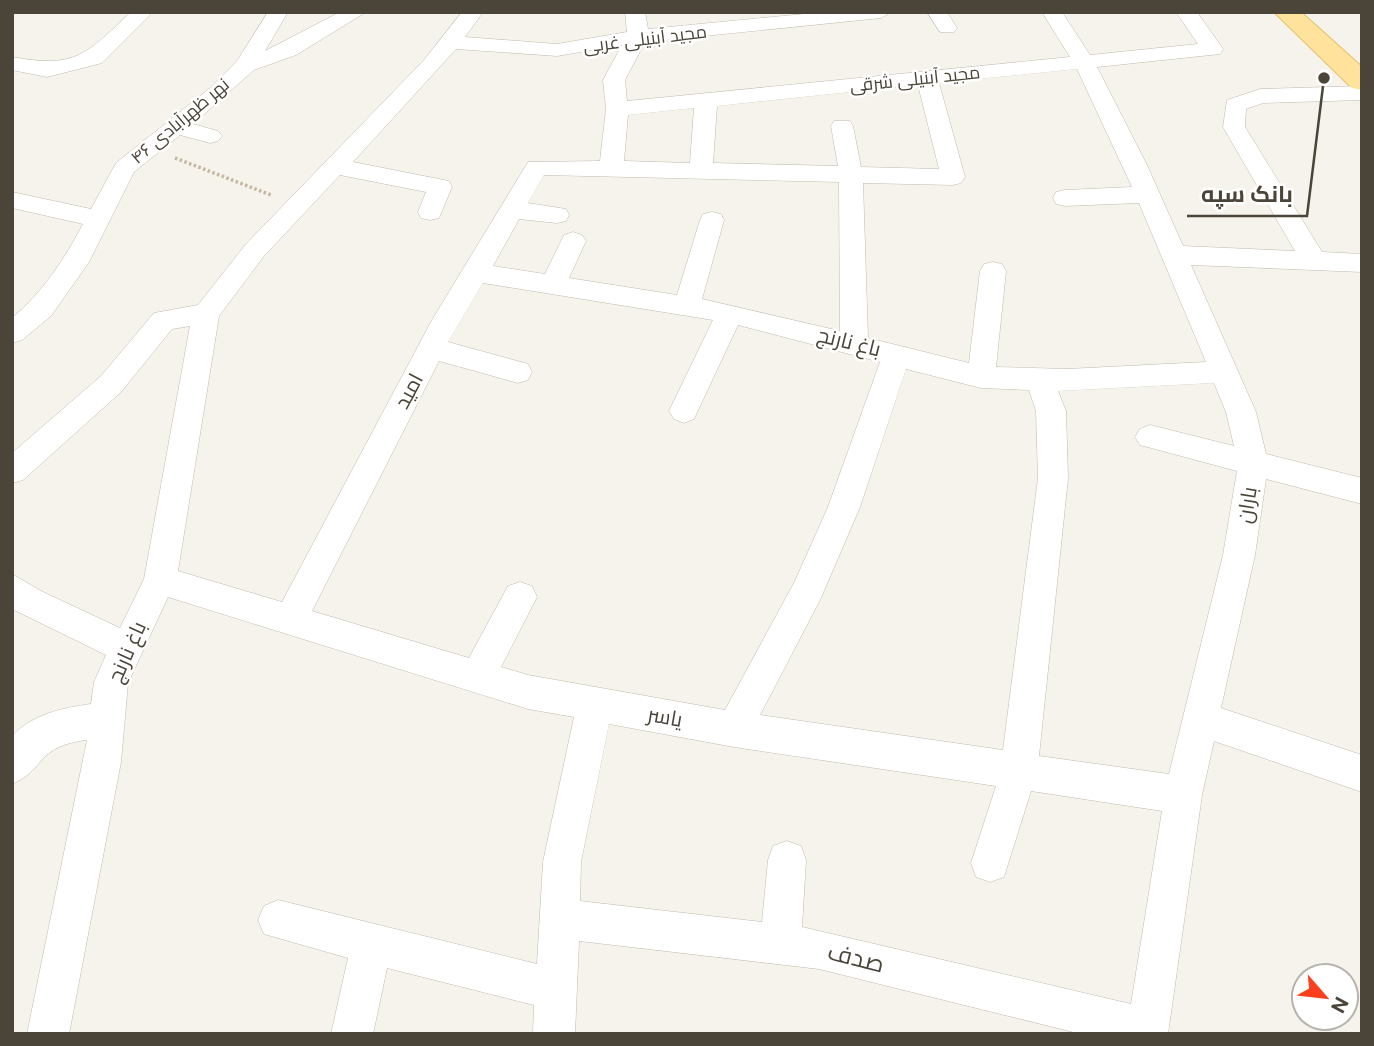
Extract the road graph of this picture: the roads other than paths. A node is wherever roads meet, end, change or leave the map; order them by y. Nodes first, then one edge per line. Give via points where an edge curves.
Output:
1 (143, 12) edge
2 (278, 12) edge
3 (356, 12) edge
4 (635, 12) edge
5 (881, 12) edge
6 (1052, 12) edge
7 (1186, 12) edge
8 (1286, 12) edge
9 (1316, 12) edge
10 (784, 18) edge
11 (821, 19) junction
12 (721, 21) edge
13 (463, 22) edge
14 (638, 36) junction
15 (834, 40) dead end
16 (1326, 49) junction
17 (1357, 49) edge
18 (12, 63) edge
19 (1085, 64) junction
20 (246, 65) junction
21 (927, 78) junction
22 (1362, 82) edge
23 (1362, 93) edge
24 (706, 100) junction
25 (617, 109) junction
26 (174, 126) junction
27 (842, 126) dead end
28 (210, 136) dead end
29 (333, 166) junction
30 (611, 169) junction
31 (701, 171) junction
32 (851, 175) junction
33 (1148, 194) junction
34 (1065, 198) dead end
35 (12, 200) edge
36 (512, 210) junction
37 (429, 212) dead end
38 (557, 215) dead end
39 (97, 219) junction
40 (712, 220) dead end
41 (573, 241) dead end
42 (1175, 256) junction
43 (1314, 261) junction
44 (1362, 263) edge
45 (993, 271) dead end
46 (476, 273) junction
47 (553, 285) junction
48 (687, 306) junction
49 (730, 313) junction
50 (206, 314) junction
51 (12, 333) edge
52 (854, 342) junction
53 (431, 348) junction
54 (897, 354) junction
55 (518, 372) dead end
56 (1224, 372) junction
57 (982, 377) junction
58 (1040, 379) junction
59 (684, 411) dead end
60 (1150, 437) dead end
61 (1253, 465) junction
62 (12, 471) edge
63 (1362, 491) edge
64 (160, 580) junction
65 (12, 589) edge
66 (520, 597) dead end
67 (290, 620) junction
68 (127, 648) junction
69 (477, 677) junction
70 (595, 704) junction
71 (1201, 719) junction
72 (107, 720) junction
73 (734, 729) junction
74 (12, 766) edge
75 (1019, 771) junction
76 (1362, 774) edge
77 (1183, 795) junction
78 (788, 860) dead end
79 (990, 863) dead end
80 (559, 919) junction
81 (278, 920) dead end
82 (372, 944) junction
83 (780, 945) junction
84 (556, 990) junction
85 (1147, 1031) edge
86 (48, 1034) edge
87 (352, 1034) edge
88 (554, 1034) edge

1 - 18 street via 94,58 47,70
2 - 20 street, نهر ظهرآبادی ۴۶
3 - 20 street via 288,50
4 - 14 street
5 - 11 street, مجید آبنیلی غربی
6 - 19 street, باران
7 - 19 street, مجید آبنیلی شرقی via 1212,49
8 - 16 main road
9 - 17 main road
10 - 11 street, مجید آبنیلی غربی
10 - 12 street, مجید آبنیلی غربی
11 - 15 street
12 - 14 street, مجید آبنیلی غربی
13 - 14 street, مجید آبنیلی غربی via 557,50
13 - 29 street, باغ نارنج via 432,65
14 - 25 street via 614,80
16 - 17 main road
16 - 22 main road
19 - 21 street, مجید آبنیلی شرقی
19 - 33 street, باران
20 - 26 street, نهر ظهرآبادی ۴۶
21 - 24 street, مجید آبنیلی شرقی
21 - 32 street via 953,177
23 - 43 street via 1260,96 1236,105 1234,127
24 - 25 street, مجید آبنیلی شرقی
24 - 31 street
25 - 30 street
26 - 28 street
26 - 39 street, نهر ظهرآبادی ۴۶ via 124,168
27 - 32 street
29 - 37 street via 440,187
29 - 50 street, باغ نارنج via 255,250
30 - 31 street
30 - 36 street, امید via 536,167
31 - 32 street
32 - 52 street
33 - 34 street
33 - 42 street, باران
35 - 39 street
36 - 38 street
36 - 46 street, امید
39 - 51 street, نهر ظهرآبادی ۴۶ via 76,262 41,309
40 - 48 street
41 - 47 street
42 - 43 street
42 - 56 street, باران
43 - 44 street
45 - 57 street
46 - 47 street, باغ نارنج
46 - 53 street, امید
47 - 48 street, باغ نارنج
48 - 49 street, باغ نارنج
49 - 52 street, باغ نارنج
49 - 59 street
50 - 62 street via 164,320 111,384
50 - 64 street, باغ نارنج
52 - 54 street, باغ نارنج
53 - 55 street
53 - 67 street, امید
54 - 57 street, باغ نارنج
54 - 73 street via 844,507 808,590
56 - 58 street, باغ نارنج
56 - 61 street, باران via 1241,412
57 - 58 street, باغ نارنج
58 - 75 street via 1051,411 1053,478
60 - 61 street
61 - 63 street
61 - 71 street, باران via 1240,555
64 - 67 street, یاسر
64 - 68 street, باغ نارنج
65 - 68 street via 29,602
66 - 69 street
67 - 69 street, یاسر
68 - 72 street, باغ نارنج via 111,682
69 - 70 street, یاسر
70 - 73 street, یاسر
70 - 80 street via 562,862
71 - 76 street
71 - 77 street, باران
72 - 74 street via 53,726 23,748
72 - 86 street, باغ نارنج via 103,762
73 - 75 street, یاسر
75 - 77 street, یاسر
75 - 79 street
77 - 85 street, باران
78 - 83 street
80 - 83 street, صدف
80 - 84 street
81 - 82 street
82 - 84 street
82 - 87 street
83 - 85 street, صدف via 818,949
84 - 88 street

